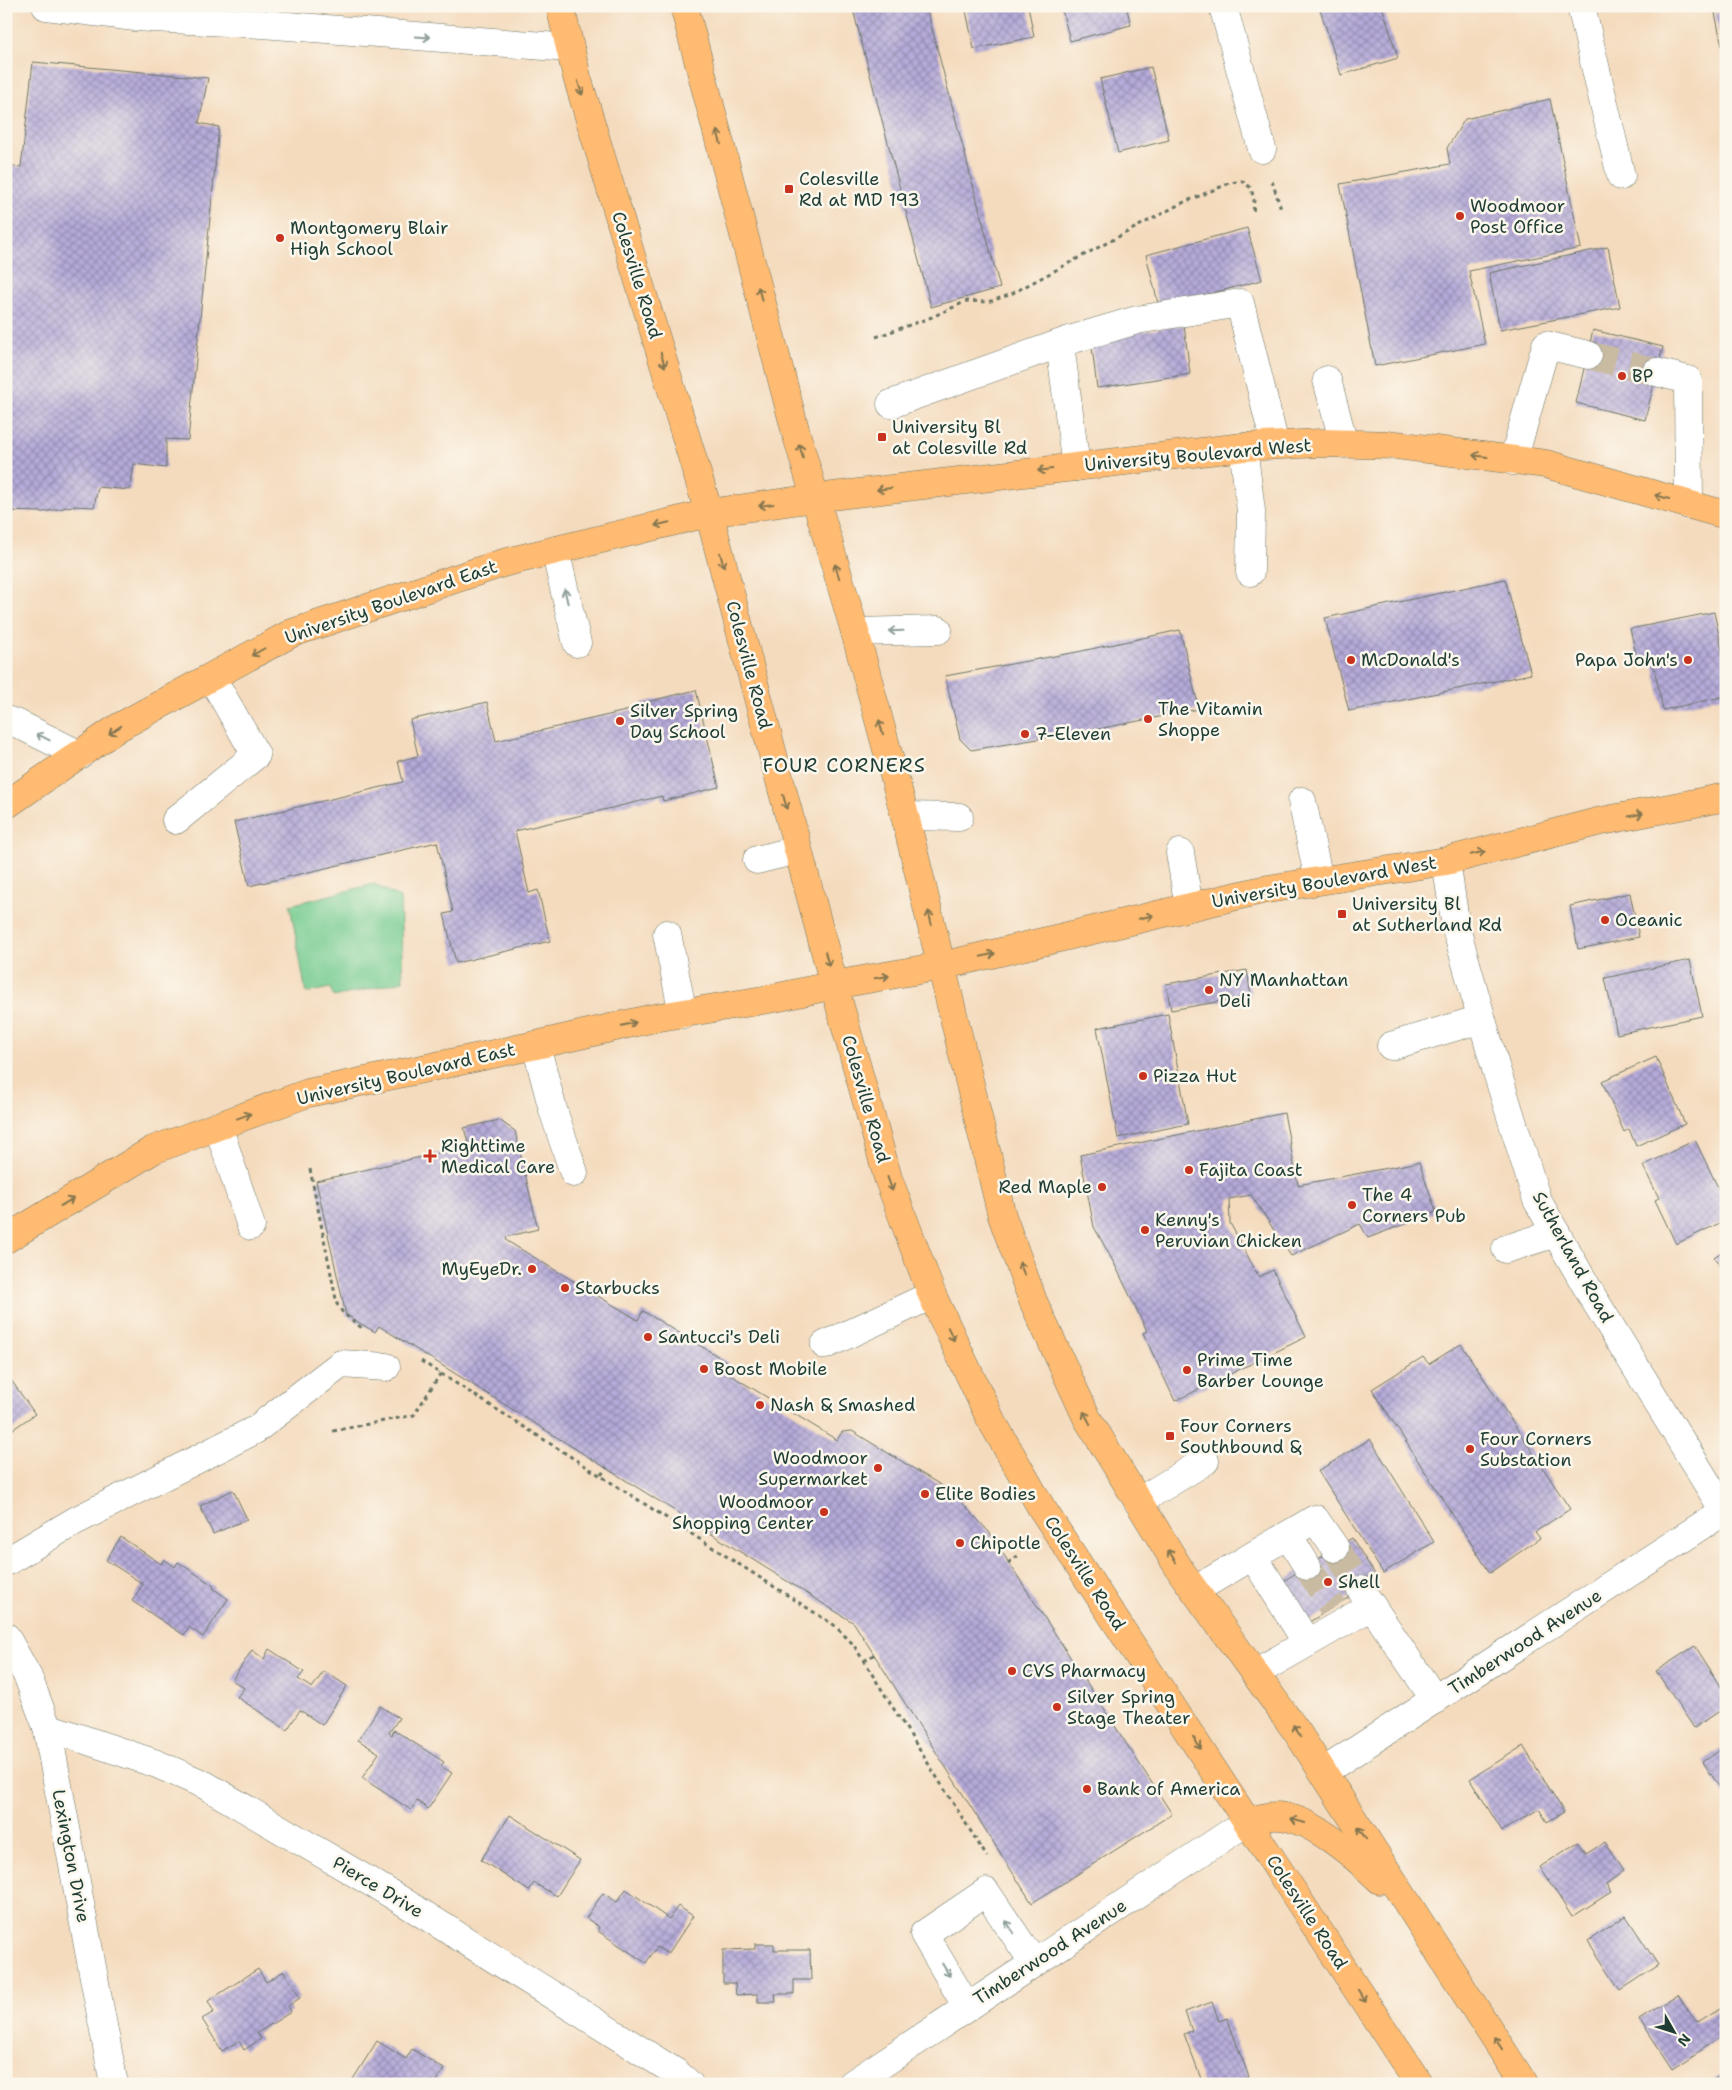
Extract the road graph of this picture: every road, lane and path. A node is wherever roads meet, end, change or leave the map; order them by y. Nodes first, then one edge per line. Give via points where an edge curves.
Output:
1 (46, 6) edge
2 (560, 6) edge
3 (684, 6) edge
4 (1223, 6) edge
5 (1581, 6) edge
6 (570, 48) junction
7 (1262, 150) dead end
8 (1622, 176) dead end
9 (1253, 215) dead end
10 (876, 337) dead end
11 (1060, 344) junction
12 (1588, 355) tunnel mouth
13 (1656, 372) tunnel mouth
14 (1327, 380) dead end
15 (891, 404) dead end
16 (1344, 444) junction
17 (1275, 445) junction
18 (1243, 447) junction
19 (1513, 461) junction
20 (1076, 466) junction
21 (815, 498) junction
22 (1689, 505) junction
23 (709, 513) junction
24 (1726, 515) edge
25 (555, 550) junction
26 (1250, 572) dead end
27 (938, 630) dead end
28 (855, 632) junction
29 (577, 642) dead end
30 (212, 678) junction
31 (8, 720) edge
32 (80, 755) junction
33 (1302, 801) dead end
34 (1725, 801) edge
35 (6, 806) edge
36 (905, 816) junction
37 (959, 817) dead end
38 (176, 820) dead end
39 (797, 850) junction
40 (1180, 853) dead end
41 (757, 860) dead end
42 (1446, 861) junction
43 (1320, 880) junction
44 (1189, 907) junction
45 (667, 934) dead end
46 (941, 966) junction
47 (834, 985) junction
48 (683, 1014) junction
49 (1481, 1019) junction
50 (536, 1045) junction
51 (1391, 1046) dead end
52 (218, 1126) junction
53 (310, 1169) dead end
54 (574, 1173) dead end
55 (251, 1226) dead end
56 (13, 1231) edge
57 (1556, 1232) junction
58 (1506, 1249) dead end
59 (932, 1295) junction
60 (366, 1331) dead end
61 (825, 1346) dead end
62 (416, 1359) dead end
63 (386, 1367) dead end
64 (441, 1373) junction
65 (333, 1431) dead end
66 (1205, 1461) dead end
67 (606, 1467) dead end
68 (601, 1476) junction
69 (1138, 1502) junction
70 (1725, 1512) edge
71 (1288, 1535) junction
72 (1335, 1548) tunnel mouth
73 (1019, 1555) dead end
74 (1253, 1556) junction
75 (6, 1562) edge
76 (1008, 1563) dead end
77 (1307, 1566) tunnel mouth
78 (1195, 1590) junction
79 (6, 1636) edge
80 (1307, 1643) junction
81 (875, 1654) dead end
82 (864, 1661) junction
83 (1255, 1673) junction
84 (1435, 1700) junction
85 (47, 1727) junction
86 (1323, 1772) junction
87 (1248, 1821) junction
88 (992, 1864) dead end
89 (1416, 1917) junction
90 (1034, 1963) junction
91 (967, 2007) junction
92 (1413, 2080) edge
93 (114, 2084) edge
94 (689, 2084) edge
95 (852, 2084) edge
96 (1524, 2084) edge

1 -> 6 street via 135,17
2 - 6 main road, Colesville Road
21 -> 3 main road
4 - 7 street
5 - 8 street
6 -> 23 main road, Colesville Road
9 - 10 path via 1251,188 1242,181 1230,183 1180,204 1009,295 988,302 967,301
11 - 15 street
11 - 17 street via 1137,320 1240,303
11 - 20 street
12 - 19 street via 1546,345
13 - 22 street via 1688,380
14 - 16 street
16 - 17 main road, University Boulevard West
19 -> 16 main road, University Boulevard West via 1396,445
17 - 18 main road, University Boulevard West
18 - 20 main road, University Boulevard West
18 - 26 street via 1251,511
22 -> 19 main road, University Boulevard West via 1546,464
20 -> 21 main road, University Boulevard West
21 -> 23 main road, University Boulevard East
28 -> 21 main road
22 - 24 main road, University Boulevard West
23 -> 25 main road, University Boulevard East
23 -> 39 main road, Colesville Road
29 -> 25 street
25 -> 30 main road, University Boulevard East via 503,563 292,633
27 -> 28 street
36 -> 28 main road
30 -> 32 main road, University Boulevard East via 119,727
30 - 38 street via 256,755
32 -> 31 street
32 - 35 main road, University Boulevard East
33 - 43 street
42 -> 34 main road, University Boulevard West via 1597,822
36 - 37 street
46 -> 36 main road
39 - 41 street
39 -> 47 main road, Colesville Road
40 - 44 street
42 - 43 main road, University Boulevard West
42 - 49 street, Sutherland Road via 1456,928
43 - 44 main road, University Boulevard West
46 -> 44 main road, University Boulevard West
45 - 48 street
47 -> 46 main road, University Boulevard West
69 -> 46 main road via 1087,1418 1033,1302 1002,1216
47 - 48 main road, University Boulevard East
47 -> 59 main road, Colesville Road via 888,1178
50 -> 48 main road, University Boulevard East
49 - 51 street
49 - 57 street, Sutherland Road via 1537,1200
52 -> 50 main road, University Boulevard East via 308,1092
50 - 54 street
52 - 55 street
56 -> 52 main road, University Boulevard East via 153,1150
53 - 60 path via 337,1304
57 - 58 street
57 - 70 street, Sutherland Road
59 - 61 street
59 -> 87 main road, Colesville Road via 990,1418 1041,1507
62 - 64 path
63 - 75 street via 340,1364 255,1430 75,1521
64 - 65 path via 414,1415
64 - 68 path
66 - 69 street
67 - 68 path
68 - 82 path via 834,1625
78 -> 69 main road
70 - 84 street, Timberwood Avenue
71 - 72 street via 1316,1519
71 - 74 street
71 - 77 street
73 - 76 path
74 - 78 street
74 - 80 street
78 - 83 main road
79 - 85 street, Lexington Drive via 28,1677
80 - 83 street
80 - 84 street via 1338,1615 1367,1598
81 - 82 path
82 - 88 path
86 -> 83 main road
84 - 86 street, Timberwood Avenue
85 - 93 street, Lexington Drive
85 - 94 street, Pierce Drive via 157,1764 205,1785 391,1894 675,2072
89 -> 86 main road
89 -> 87 main road via 1355,1855 1304,1823 1276,1816
87 - 90 street, Timberwood Avenue
87 -> 92 main road, Colesville Road
96 -> 89 main road
90 - 91 street, Timberwood Avenue
90 -> 91 street via 986,1892 924,1934
91 - 95 street, Timberwood Avenue

